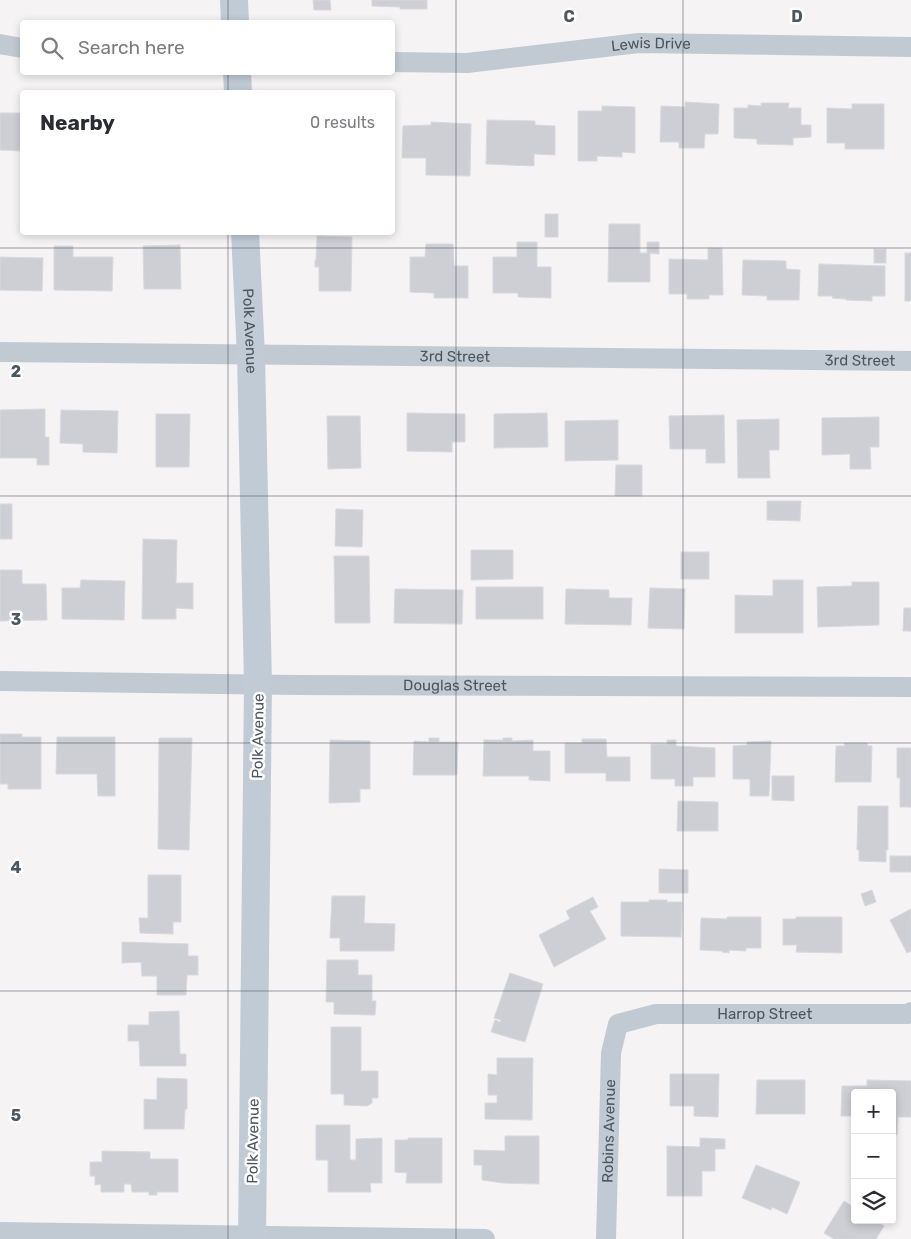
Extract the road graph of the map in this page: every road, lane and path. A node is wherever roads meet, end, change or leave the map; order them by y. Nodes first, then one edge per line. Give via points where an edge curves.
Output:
1 (234, 0) edge
2 (235, 20) edge
3 (0, 44) edge
4 (911, 47) edge
5 (20, 48) edge
6 (395, 62) edge
7 (237, 75) edge
8 (238, 90) edge
9 (245, 235) edge
10 (0, 352) edge
11 (251, 355) junction
12 (911, 361) edge
13 (0, 681) edge
14 (258, 685) junction
15 (911, 687) edge
16 (911, 1012) edge
17 (618, 1024) joint
18 (0, 1232) edge
19 (252, 1237) edge
20 (485, 1239) edge
21 (606, 1239) edge

1 - 2 street
3 - 5 street
4 - 6 street, Lewis Drive via 639,43 467,63
7 - 8 street
9 - 11 street, Polk Avenue
10 - 11 street, 3rd Street
11 - 12 street, 3rd Street
11 - 14 street, Polk Avenue
13 - 14 street, Douglas Street
14 - 15 street, Douglas Street
14 - 19 street, Polk Avenue
16 - 17 street, Harrop Street via 656,1014
17 - 21 street, Robins Avenue via 611,1054
18 - 19 street
19 - 20 street

